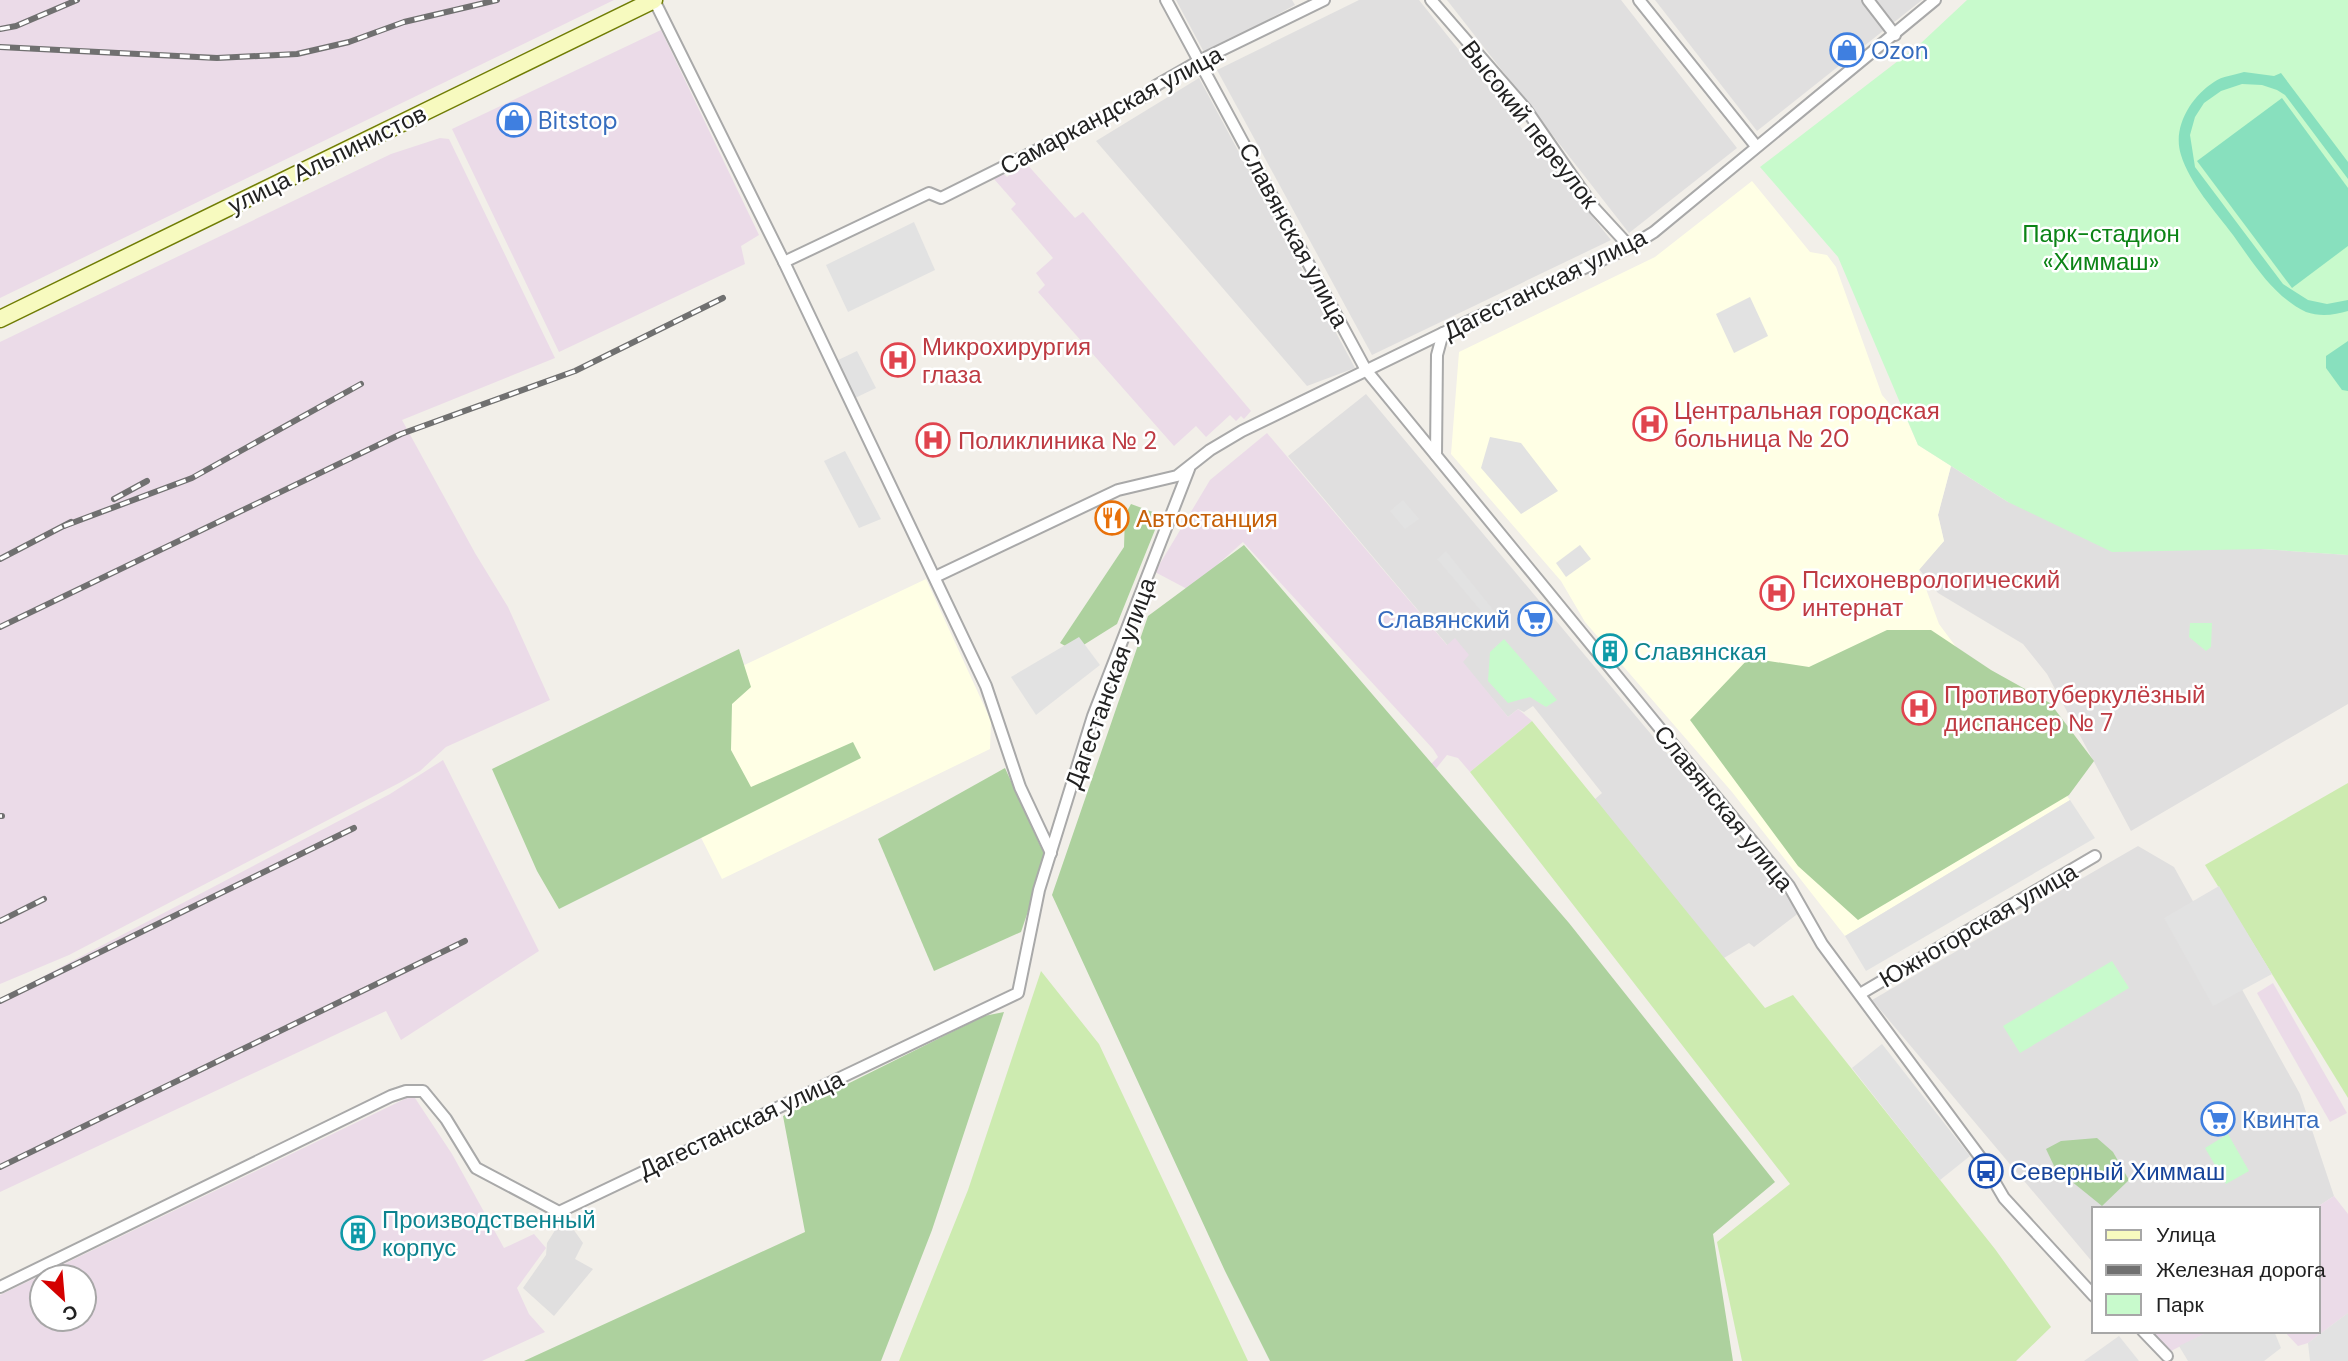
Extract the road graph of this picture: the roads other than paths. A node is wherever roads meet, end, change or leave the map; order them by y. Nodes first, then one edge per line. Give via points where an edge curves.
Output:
1 (654, 0) edge
2 (1166, 0) edge
3 (1324, 0) edge
4 (1431, 0) edge
5 (1639, 0) edge
6 (1868, 0) edge
7 (1935, 0) edge
8 (1309, 3) edge
9 (1895, 35) junction
10 (1199, 61) junction
11 (1756, 146) junction
12 (1630, 247) junction
13 (784, 262) junction
14 (0, 319) edge
15 (1443, 333) junction
16 (1366, 370) junction
17 (1438, 460) junction
18 (1189, 469) junction
19 (935, 577) junction
20 (1051, 853) junction
21 (2095, 856) dead end
22 (1860, 995) junction
23 (0, 1287) edge
24 (2092, 1294) edge
25 (2145, 1333) edge
26 (2168, 1356) dead end

1 - 13 street
1 - 14 main road, улица Альпинистов
2 - 10 street, Славянская улица
3 - 8 street, Самаркандская улица
4 - 12 street, Высокий переулок via 1525,108 1595,209
5 - 11 street
6 - 9 street
7 - 9 street, Дагестанская улица
8 - 10 street, Самаркандская улица
9 - 11 street, Дагестанская улица
10 - 13 street, Самаркандская улица via 1145,96 977,181 941,198 929,193
10 - 16 street, Славянская улица
11 - 12 street, Дагестанская улица
12 - 15 street, Дагестанская улица
13 - 19 street
15 - 16 street, Дагестанская улица
15 - 17 street via 1437,355 1434,447
16 - 17 street, Славянская улица
16 - 18 street, Дагестанская улица via 1225,440
17 - 22 street, Славянская улица via 1789,887 1822,944
18 - 19 street, Дагестанская улица via 1169,479 1118,490
18 - 20 street, Дагестанская улица via 1093,716
19 - 20 street via 986,686 1020,787
20 - 23 street, Дагестанская улица via 1018,993 559,1212 476,1168 423,1091 407,1091
21 - 22 street, Южногорская улица
22 - 24 street, Славянская улица via 2004,1198
25 - 26 street

